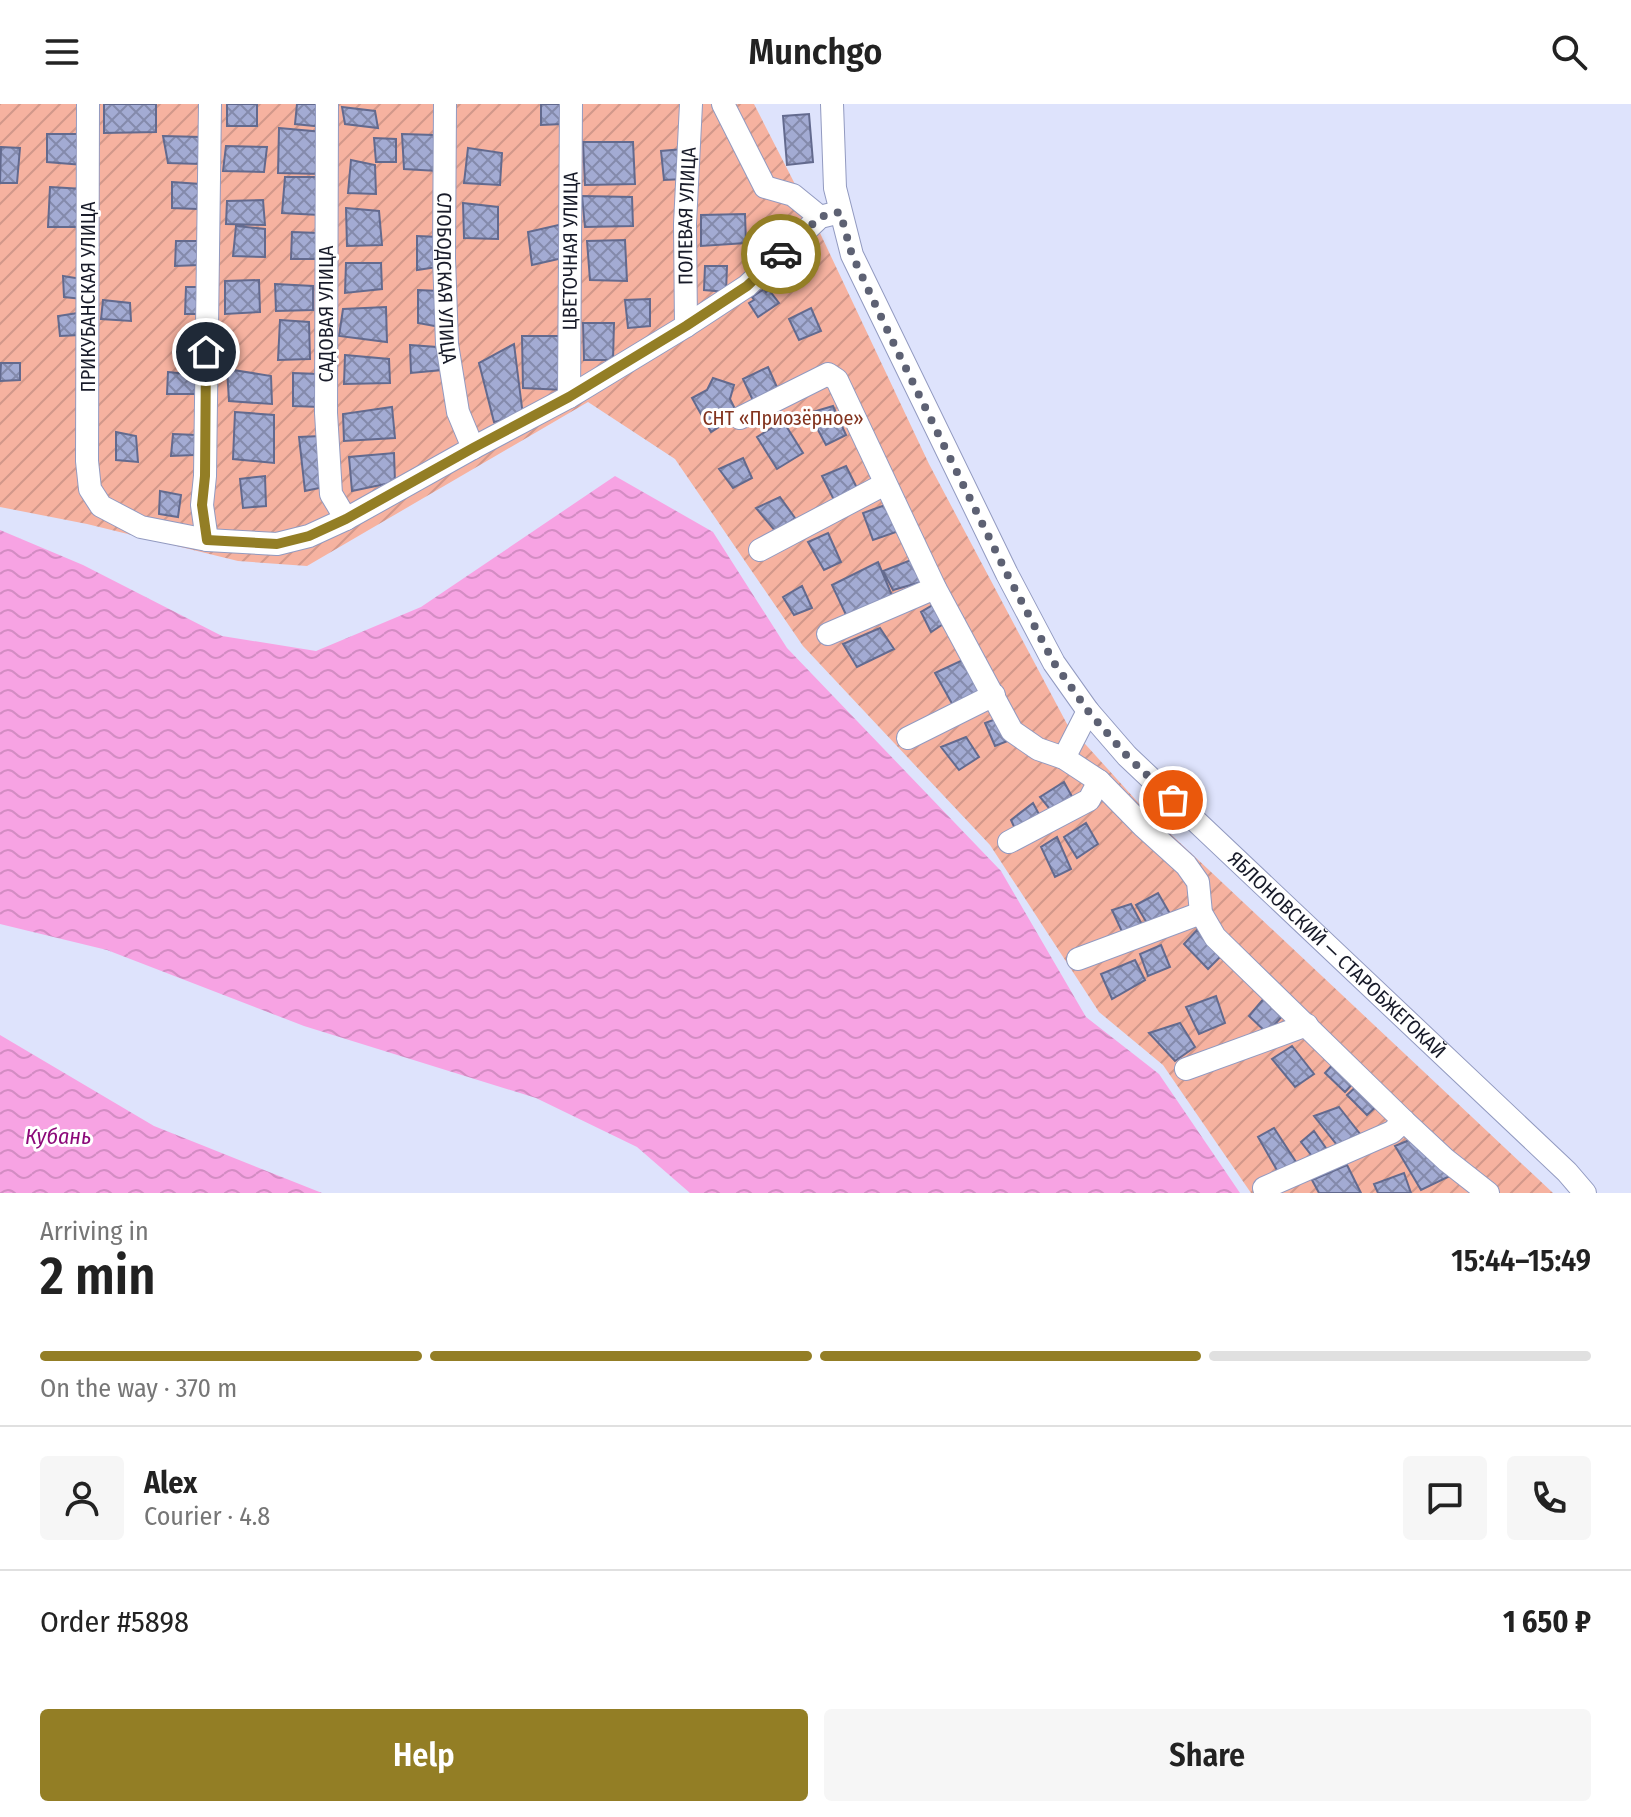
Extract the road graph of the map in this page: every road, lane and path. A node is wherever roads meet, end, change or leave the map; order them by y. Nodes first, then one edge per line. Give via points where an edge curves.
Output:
1 (88, 104) edge
2 (210, 104) edge
3 (327, 104) edge
4 (445, 104) edge
5 (571, 104) edge
6 (691, 104) edge
7 (723, 104) edge
8 (832, 104) edge
9 (830, 214) junction
10 (686, 326) junction
11 (569, 397) junction
12 (740, 418) dead end
13 (473, 448) junction
14 (885, 484) junction
15 (346, 519) junction
16 (207, 540) junction
17 (760, 550) dead end
18 (935, 588) junction
19 (828, 634) dead end
20 (994, 695) junction
21 (1088, 711) junction
22 (908, 738) dead end
23 (1064, 758) junction
24 (1099, 781) junction
25 (1009, 842) dead end
26 (1201, 913) junction
27 (1078, 959) dead end
28 (1307, 1025) junction
29 (1186, 1069) dead end
30 (1404, 1121) junction
31 (1264, 1188) dead end
32 (1488, 1193) edge
33 (1585, 1193) edge

1 - 16 street, ПРИКУБАНСКАЯ УЛИЦА via 90,489 101,506 141,527
2 - 16 street via 202,505
3 - 15 street, САДОВАЯ УЛИЦА via 326,413 331,494
4 - 13 street, СЛОБОДСКАЯ УЛИЦА via 447,344 458,412
5 - 11 street, ЦВЕТОЧНАЯ УЛИЦА
6 - 10 street, ПОЛЕВАЯ УЛИЦА
7 - 9 street via 765,187
8 - 9 street, ЯБЛОНОВСКИЙ — СТАРОБЖЕГОКАЙ via 835,188
9 - 10 street via 747,286
9 - 21 street, ЯБЛОНОВСКИЙ — СТАРОБЖЕГОКАЙ via 1007,574 1054,663
10 - 11 street
11 - 13 street
12 - 14 street via 828,374 837,380
13 - 15 street
14 - 17 street
14 - 18 street
15 - 16 street via 277,544
18 - 19 street
18 - 20 street
20 - 22 street
20 - 23 street via 1012,731
21 - 23 street
21 - 33 street, ЯБЛОНОВСКИЙ — СТАРОБЖЕГОКАЙ via 1127,756
23 - 24 street
24 - 25 street via 1089,800
24 - 26 street via 1186,865 1198,882
26 - 27 street
26 - 28 street via 1215,937
28 - 29 street
28 - 30 street
30 - 31 street via 1392,1132
30 - 32 street

